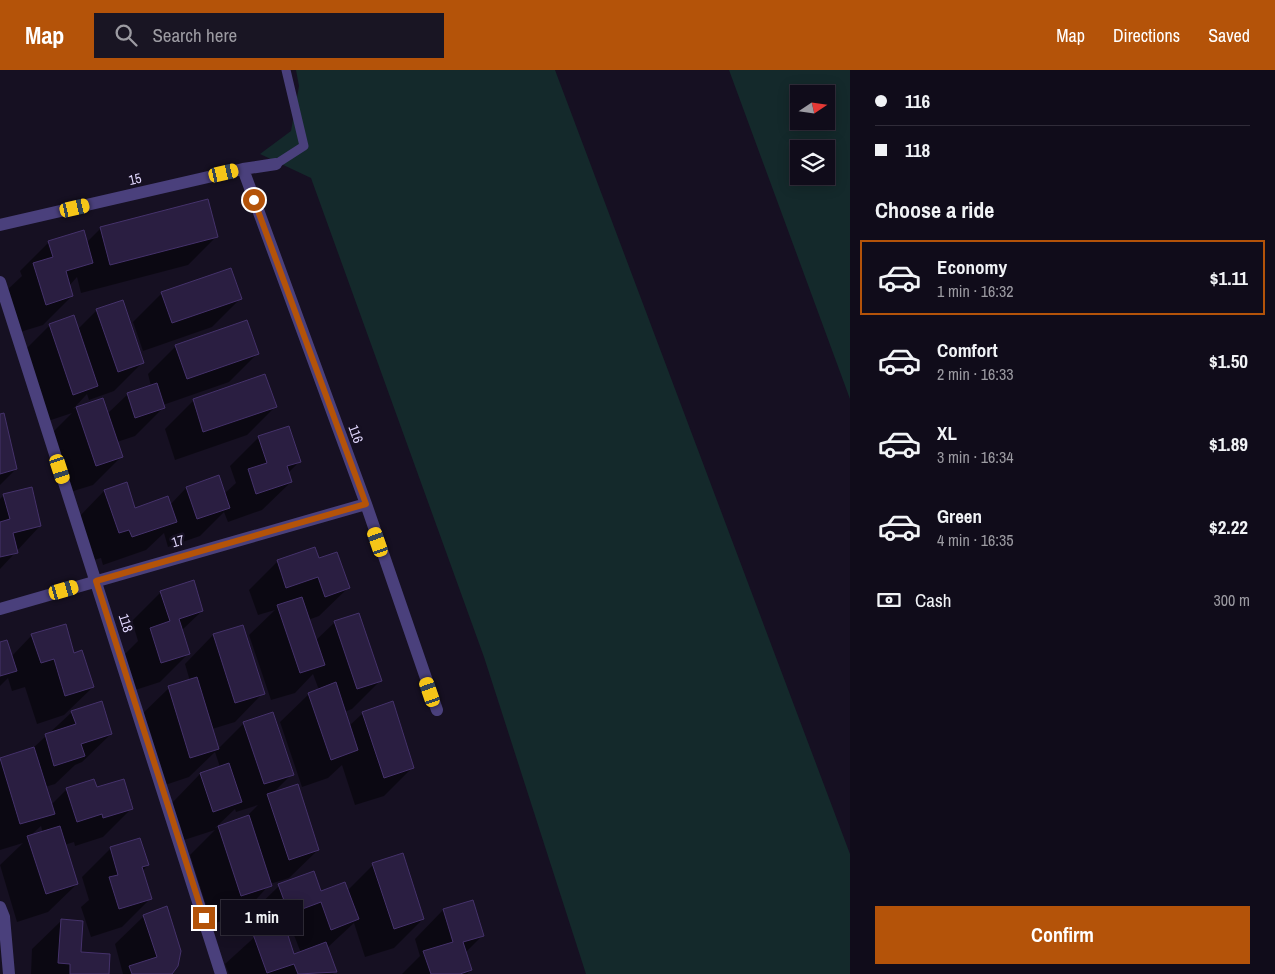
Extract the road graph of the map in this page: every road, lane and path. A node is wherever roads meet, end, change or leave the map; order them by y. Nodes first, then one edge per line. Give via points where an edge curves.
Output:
1 (286, 70) edge
2 (276, 164) joint
3 (243, 169) junction
4 (0, 225) edge
5 (0, 282) edge
6 (366, 504) junction
7 (96, 581) junction
8 (0, 609) edge
9 (437, 710) dead end
10 (0, 907) edge
11 (9, 974) edge
12 (222, 974) edge

1 - 2 lane via 304,146
2 - 3 street, 15
3 - 4 street, 15
3 - 6 street, 116
5 - 7 street, 118
6 - 7 street, 17
6 - 9 street, 116
7 - 8 street, 17
7 - 12 street, 118
10 - 11 street via 4,917

